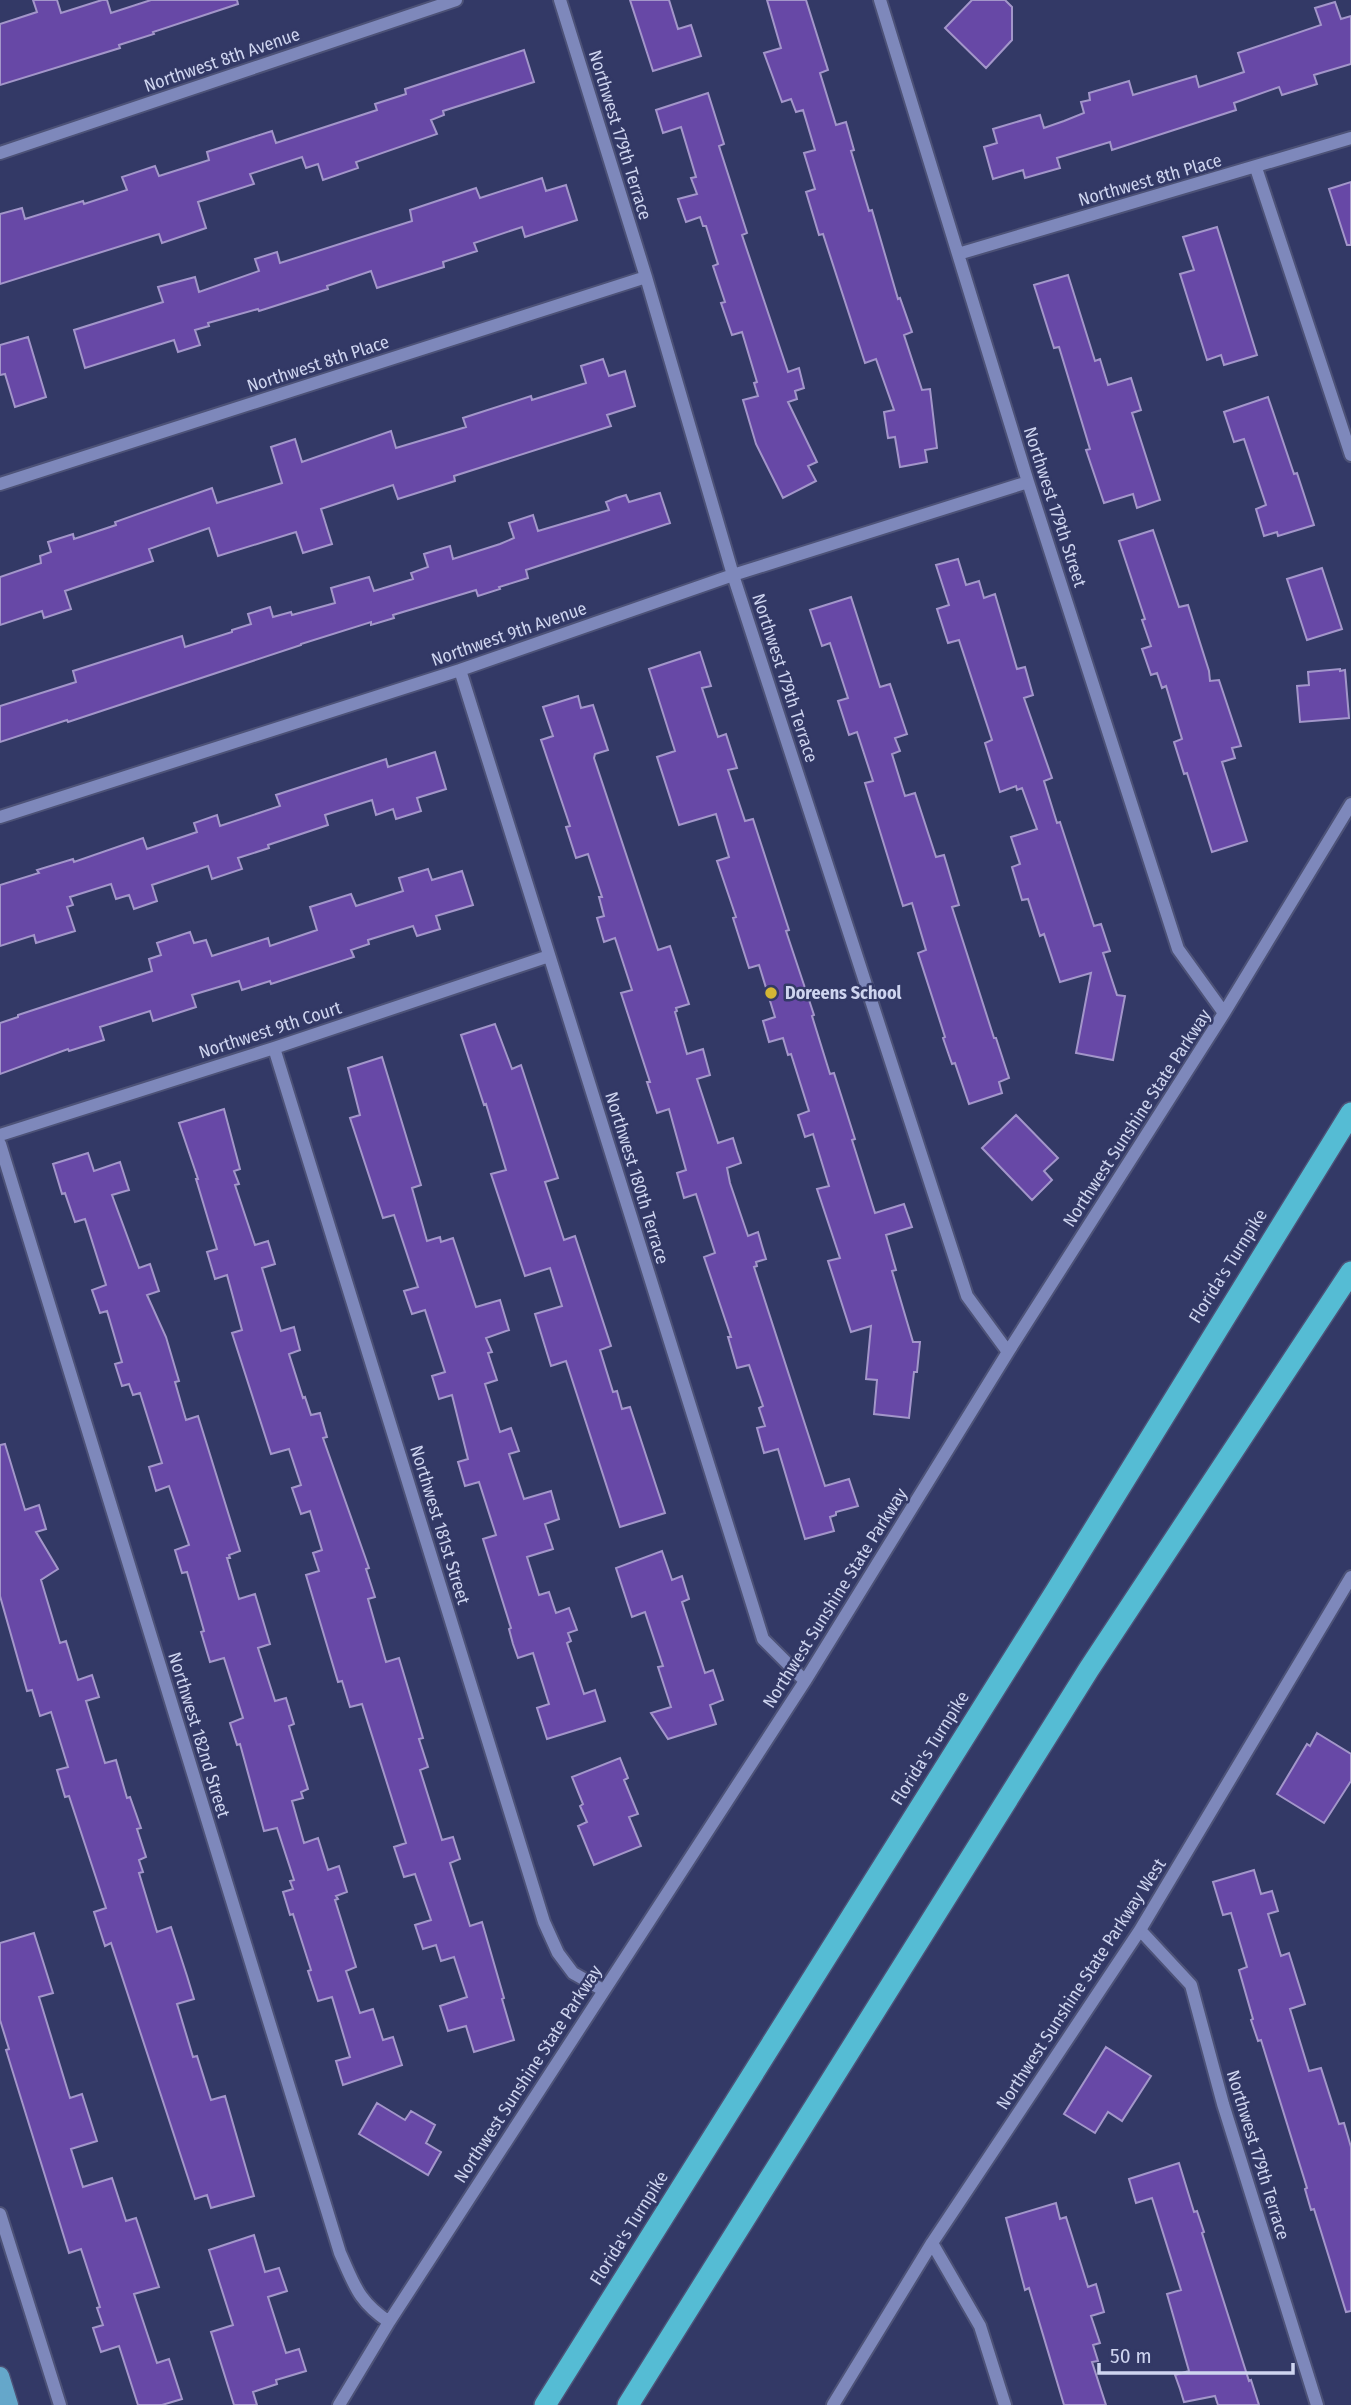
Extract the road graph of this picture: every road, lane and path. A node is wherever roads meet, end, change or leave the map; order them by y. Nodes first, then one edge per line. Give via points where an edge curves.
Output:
1 (456, 0) edge
2 (560, 0) edge
3 (880, 0) edge
4 (1351, 138) edge
5 (0, 153) edge
6 (1256, 168) junction
7 (958, 254) junction
8 (646, 277) junction
9 (1351, 455) edge
10 (1028, 482) junction
11 (0, 484) edge
12 (733, 575) junction
13 (460, 670) junction
14 (1351, 804) edge
15 (0, 817) edge
16 (549, 956) junction
17 (1224, 1013) junction
18 (274, 1048) junction
19 (1351, 1113) edge
20 (0, 1135) edge
21 (0, 1144) edge
22 (1351, 1272) edge
23 (1008, 1352) junction
24 (1351, 1577) edge
25 (805, 1681) junction
26 (1140, 1930) junction
27 (603, 1990) junction
28 (0, 2214) edge
29 (932, 2243) junction
30 (389, 2322) junction
31 (0, 2376) edge
32 (9, 2405) edge
33 (60, 2405) edge
34 (339, 2405) edge
35 (545, 2405) edge
36 (628, 2405) edge
37 (833, 2405) edge
38 (1005, 2405) edge
39 (1317, 2405) edge

1 - 5 street, Northwest 8th Avenue
2 - 8 street, Northwest 179th Terrace
3 - 7 street, Northwest 179th Street
4 - 6 street, Northwest 8th Place
6 - 7 street, Northwest 8th Place
6 - 9 street
7 - 10 street, Northwest 179th Street
8 - 11 street, Northwest 8th Place
8 - 12 street, Northwest 179th Terrace
10 - 12 street, Northwest 9th Avenue
10 - 17 street, Northwest 179th Street via 1178,949
12 - 13 street, Northwest 9th Avenue
12 - 23 street, Northwest 179th Terrace via 967,1296
13 - 15 street, Northwest 9th Avenue
13 - 16 street, Northwest 180th Terrace
14 - 17 street, Northwest Sunshine State Parkway
16 - 18 street, Northwest 9th Court
16 - 25 street, Northwest 180th Terrace via 763,1639
17 - 23 street, Northwest Sunshine State Parkway
18 - 20 street, Northwest 9th Court
18 - 27 street, Northwest 181st Street via 544,1922 573,1973
19 - 35 highway, Florida's Turnpike
21 - 30 street, Northwest 182nd Street via 340,2253 360,2298
22 - 36 highway via 1089,1669
23 - 25 street, Northwest Sunshine State Parkway
24 - 26 street, Northwest Sunshine State Parkway West
25 - 27 street, Northwest Sunshine State Parkway
26 - 29 street, Northwest Sunshine State Parkway West
26 - 39 street, Northwest 179th Terrace via 1191,1984 1223,2104
27 - 30 street, Northwest Sunshine State Parkway
28 - 33 street
29 - 37 street, Northwest Sunshine State Parkway West
29 - 38 street via 980,2326
30 - 34 street, Northwest Sunshine State Parkway
31 - 32 main road

